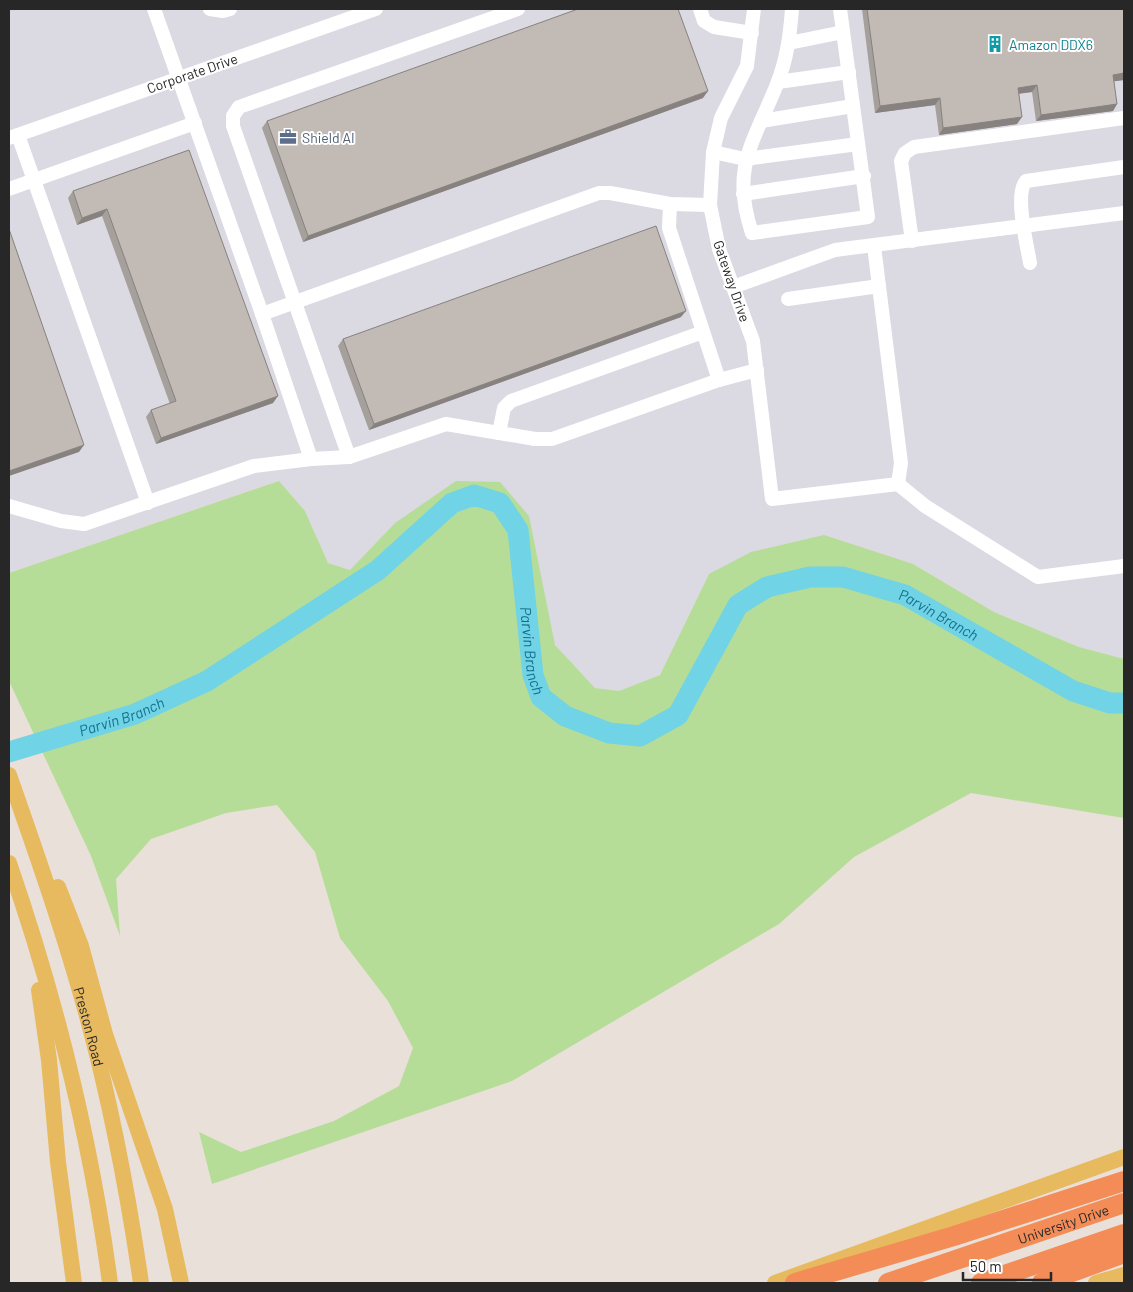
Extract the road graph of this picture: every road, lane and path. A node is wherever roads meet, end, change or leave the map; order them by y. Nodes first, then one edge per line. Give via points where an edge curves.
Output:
1 (154, 9) edge
2 (210, 9) edge
3 (230, 9) edge
4 (376, 9) edge
5 (518, 9) edge
6 (700, 9) edge
7 (754, 9) edge
8 (792, 9) edge
9 (840, 9) edge
10 (341, 15) edge
11 (843, 32) junction
12 (752, 33) junction
13 (789, 43) junction
14 (849, 72) junction
15 (178, 78) junction
16 (778, 82) junction
17 (853, 106) junction
18 (1124, 118) edge
19 (761, 121) junction
20 (194, 123) junction
21 (13, 136) edge
22 (858, 144) junction
23 (713, 152) junction
24 (745, 159) junction
25 (1124, 167) edge
26 (864, 176) junction
27 (35, 180) junction
28 (9, 189) edge
29 (743, 194) junction
30 (670, 204) junction
31 (710, 205) junction
32 (1124, 213) edge
33 (1024, 226) junction
34 (912, 241) junction
35 (874, 246) junction
36 (1030, 263) dead end
37 (879, 286) junction
38 (733, 287) junction
39 (788, 299) dead end
40 (295, 302) junction
41 (262, 314) junction
42 (703, 332) junction
43 (757, 370) junction
44 (719, 380) junction
45 (499, 433) junction
46 (349, 457) junction
47 (311, 459) junction
48 (898, 484) junction
49 (148, 503) junction
50 (9, 506) edge
51 (1124, 566) edge
52 (9, 776) edge
53 (32, 839) junction
54 (9, 865) edge
55 (1124, 1157) edge
56 (1124, 1181) edge
57 (1124, 1203) edge
58 (1124, 1234) edge
59 (1124, 1253) edge
60 (1124, 1275) edge
61 (74, 1283) edge
62 (110, 1283) edge
63 (141, 1283) edge
64 (181, 1283) edge
65 (775, 1283) edge
66 (795, 1283) edge
67 (888, 1283) edge
68 (981, 1283) edge
69 (1042, 1283) edge
70 (1096, 1283) edge

1 - 15 street
2 - 3 street
4 - 10 street, Corporate Drive
5 - 40 street via 239,106 233,116 233,126
6 - 12 street via 704,21 714,27
7 - 12 street, Gateway Drive
8 - 13 street
9 - 11 street
10 - 15 street, Corporate Drive
11 - 13 street
11 - 14 street
12 - 23 street, Gateway Drive via 747,66 721,118
13 - 16 street
14 - 16 street
14 - 17 street
15 - 20 street
15 - 21 street, Corporate Drive
16 - 19 street
17 - 19 street
17 - 22 street
18 - 34 street via 914,148 905,152 900,161
19 - 24 street
20 - 27 street
20 - 41 street
21 - 27 street
22 - 24 street
22 - 26 street
23 - 24 street
23 - 31 street, Gateway Drive
24 - 29 street
25 - 33 street via 1026,181 1022,187 1021,205
26 - 29 street
26 - 29 street via 868,217 752,233
27 - 28 street
27 - 49 street
30 - 31 street
30 - 40 street via 599,193
30 - 42 street via 669,228
31 - 38 street, Gateway Drive via 719,249
32 - 33 street
33 - 34 street
33 - 36 street
34 - 35 street
35 - 37 street
35 - 38 street via 835,250
37 - 39 street
37 - 48 street via 901,463
38 - 43 street, Gateway Drive via 753,341
40 - 41 street
40 - 46 street
41 - 47 street
42 - 44 street
42 - 45 street via 511,401 504,408
43 - 44 street
43 - 48 street, Gateway Drive via 772,499
44 - 45 street via 552,439
45 - 46 street via 446,424
46 - 47 street
47 - 49 street via 254,466
48 - 51 street via 925,506 1038,578
49 - 50 street via 84,524
52 - 53 main road, Preston Road
53 - 63 main road, Preston Road via 74,970 96,1052 120,1157
53 - 64 main road via 59,889 81,946 105,1034 165,1209
54 - 61 main road via 34,962 42,1010
54 - 62 main road via 42,967 69,1069
55 - 65 main road
56 - 66 highway
57 - 67 highway, University Drive
58 - 68 highway
59 - 69 highway
60 - 70 main road

